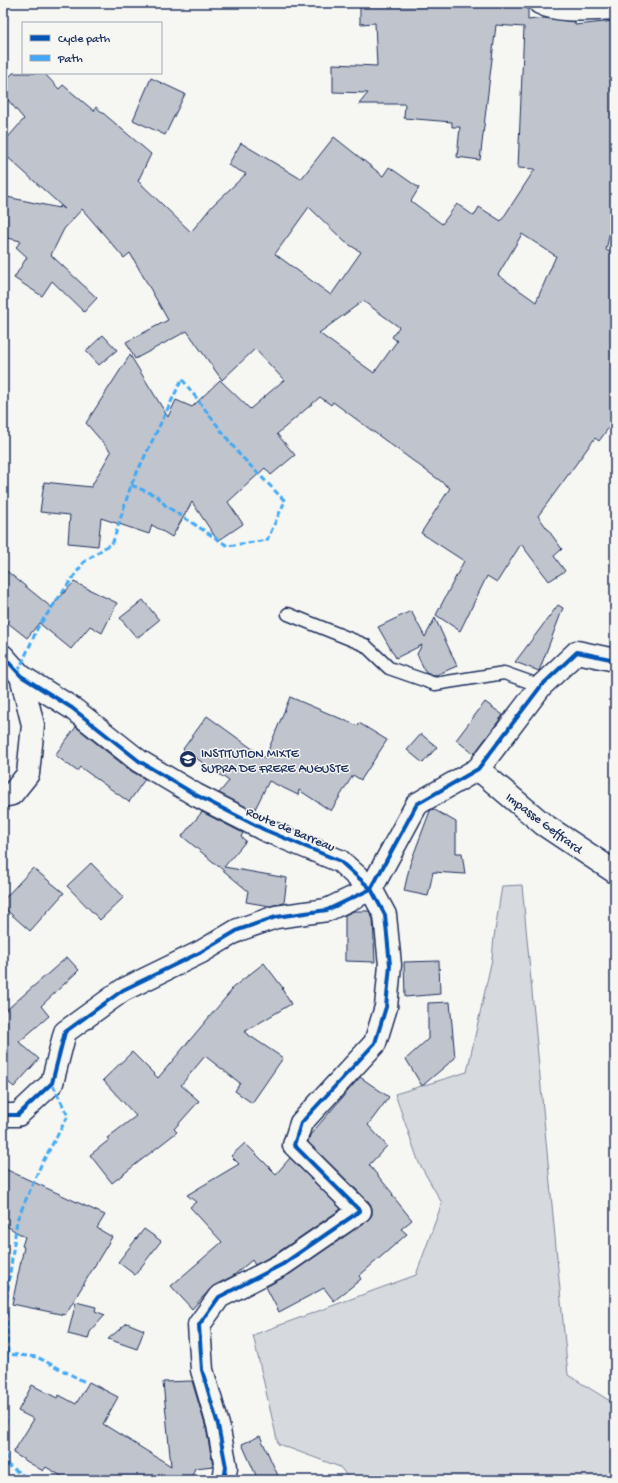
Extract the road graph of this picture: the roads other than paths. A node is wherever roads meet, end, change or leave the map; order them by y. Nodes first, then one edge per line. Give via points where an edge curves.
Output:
1 (540, 3) edge
2 (615, 8) edge
3 (288, 614) dead end
4 (3, 656) edge
5 (615, 660) edge
6 (21, 676) junction
7 (541, 686) junction
8 (478, 769) junction
9 (3, 796) edge
10 (615, 872) edge
11 (371, 889) junction
12 (3, 1116) edge
13 (224, 1480) edge

1 - 2 street via 547,7
3 - 7 lane via 365,645 390,668 435,684 504,673
4 - 6 street, Route de Barreau
5 - 7 street via 577,652
6 - 9 street via 33,725 28,774 12,794
6 - 11 street, Route de Barreau via 72,708 145,765 196,795 265,830 340,860
7 - 8 street
8 - 10 street, Impasse Geffrard via 543,824
8 - 11 street via 417,804
11 - 12 street via 327,910 276,917 238,930 201,952 123,990 65,1032 52,1083 18,1115
11 - 13 street, Route de Barreau via 385,915 390,966 386,1007 375,1043 301,1123 294,1145 360,1211 283,1264 219,1297 199,1325 202,1370 218,1425 226,1467

